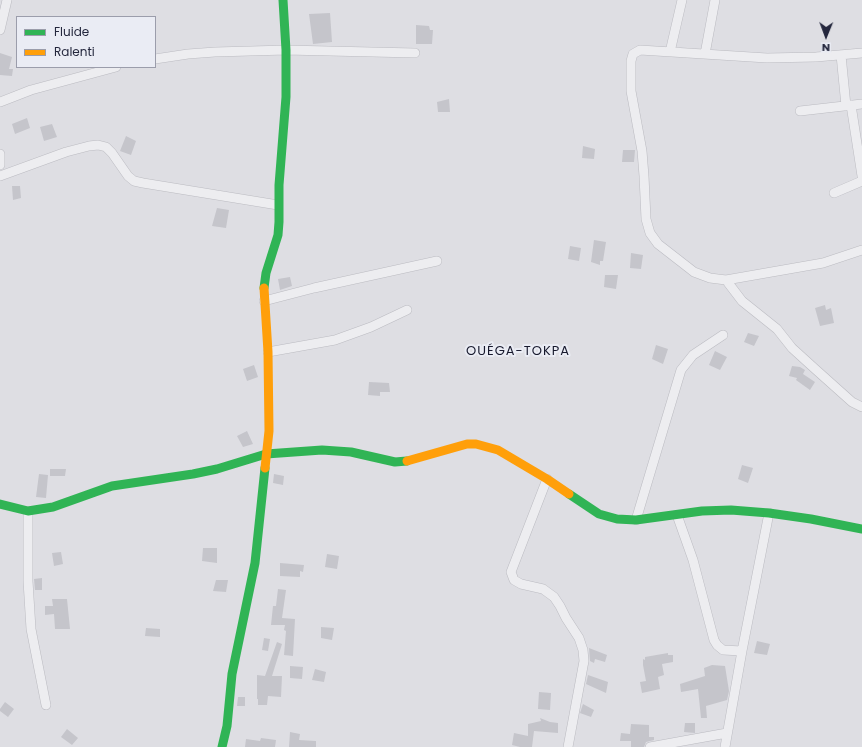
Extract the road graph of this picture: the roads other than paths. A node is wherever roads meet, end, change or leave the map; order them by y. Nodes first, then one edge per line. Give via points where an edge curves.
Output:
1 (7, 0) edge
2 (283, 0) edge
3 (682, 0) edge
4 (715, 0) edge
5 (0, 30) edge
6 (286, 50) junction
7 (670, 52) junction
8 (415, 53) dead end
9 (862, 53) edge
10 (705, 54) junction
11 (841, 56) junction
12 (156, 59) edge
13 (112, 68) edge
14 (0, 102) edge
15 (862, 104) edge
16 (849, 105) junction
17 (800, 111) dead end
18 (0, 154) edge
19 (0, 165) edge
20 (0, 176) edge
21 (862, 176) edge
22 (862, 181) edge
23 (834, 193) dead end
24 (278, 205) junction
25 (862, 250) edge
26 (437, 261) dead end
27 (726, 280) junction
28 (264, 301) junction
29 (407, 310) dead end
30 (723, 335) dead end
31 (268, 352) junction
32 (862, 407) edge
33 (266, 454) junction
34 (547, 479) junction
35 (0, 504) edge
36 (28, 511) junction
37 (769, 513) junction
38 (677, 515) junction
39 (636, 520) junction
40 (862, 529) edge
41 (742, 650) junction
42 (46, 705) dead end
43 (727, 733) junction
44 (222, 747) edge
45 (568, 747) edge
46 (650, 747) edge
47 (725, 747) edge

1 - 5 street
2 - 6 street
3 - 7 street
4 - 10 street
6 - 8 street
6 - 12 street via 215,52
6 - 24 street via 286,96
7 - 10 street
7 - 27 street via 640,50 632,54 630,61 644,170 646,219 650,233 658,244 694,272
9 - 11 street
10 - 11 street via 768,58
11 - 16 street
13 - 14 street via 31,90
15 - 16 street
16 - 17 street
16 - 21 street
18 - 19 street
20 - 24 street via 66,152 98,145 106,147 112,153 134,181
22 - 23 street
24 - 28 street via 278,235 266,273
25 - 27 street via 823,263
26 - 28 street
27 - 32 street via 742,301 777,329 792,348 852,402
28 - 31 street
29 - 31 street via 335,340
30 - 39 street via 693,355 681,370
31 - 33 street via 269,431
33 - 34 street via 322,450 351,452 395,462 409,461 467,444 476,444 498,450
33 - 36 street via 199,473 112,486 53,507
33 - 44 street via 255,563 232,674
34 - 39 street via 599,514 617,519
34 - 45 street via 511,572 514,580 554,596 581,644 584,661
35 - 36 street
36 - 42 street via 31,629
37 - 38 street via 731,510
37 - 40 street
37 - 41 street
38 - 39 street
38 - 41 street via 693,560 714,640 723,650
41 - 43 street
43 - 46 street
43 - 47 street

